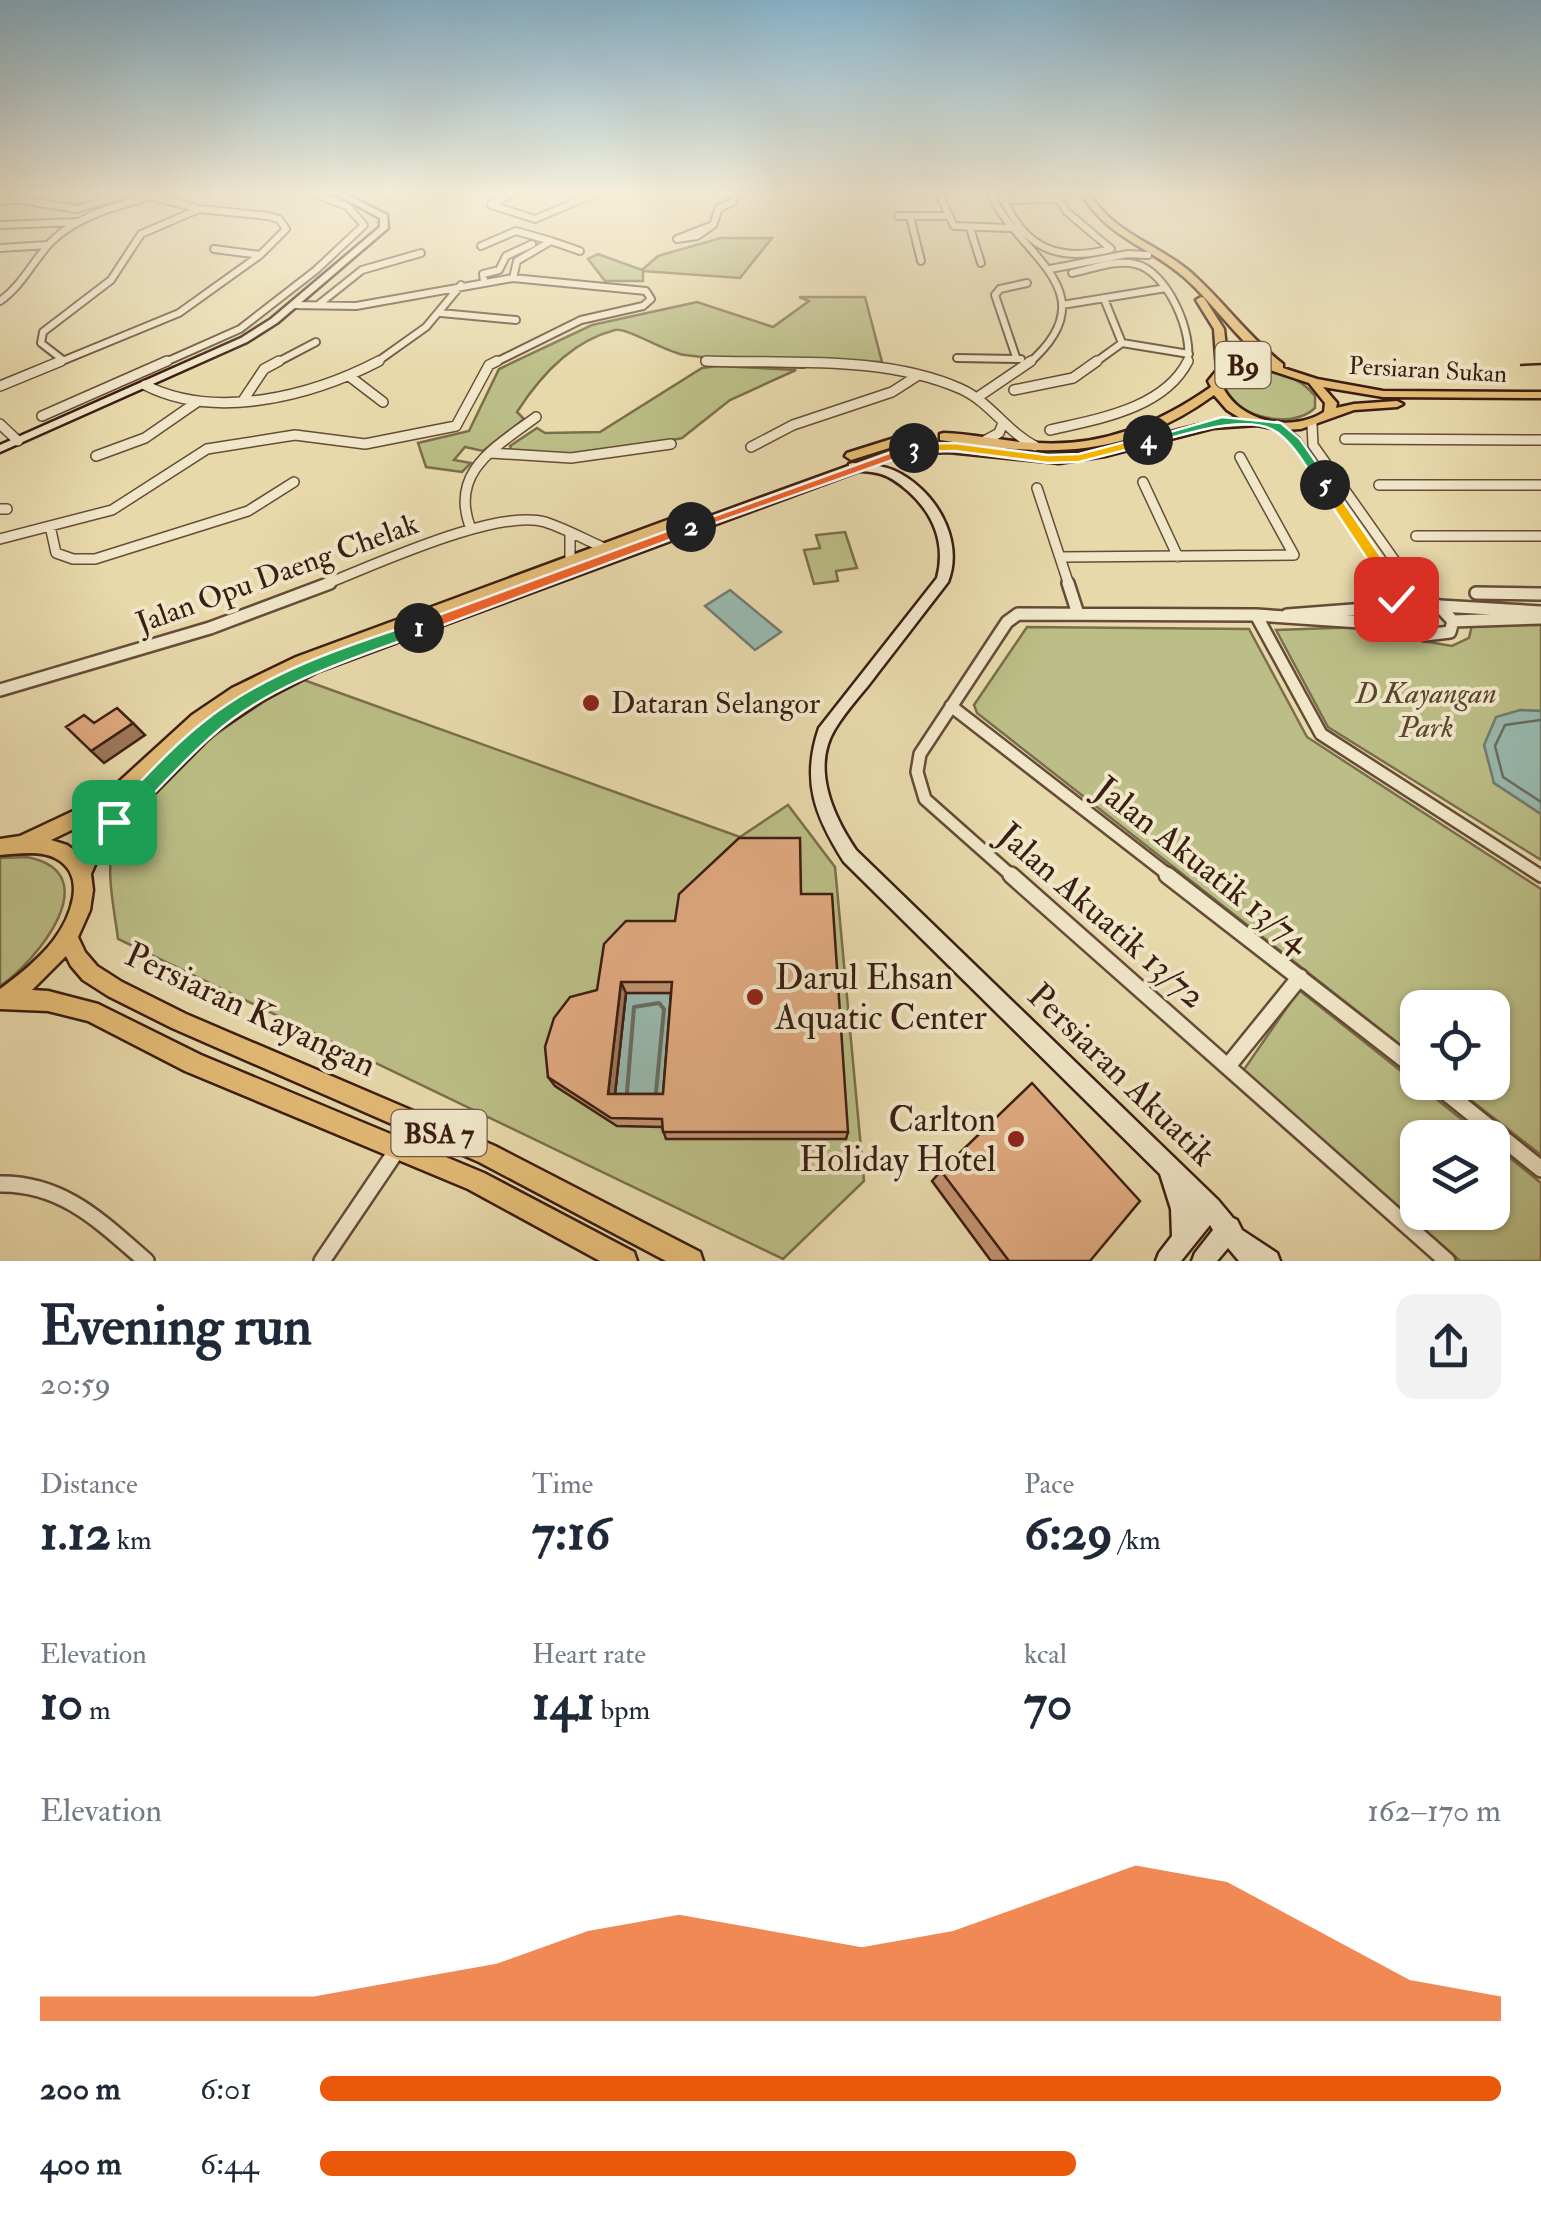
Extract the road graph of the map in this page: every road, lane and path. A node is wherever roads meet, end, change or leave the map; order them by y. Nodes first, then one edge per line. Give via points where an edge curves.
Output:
1 (44, 253) edge
2 (129, 253) edge
3 (249, 253) edge
4 (334, 253) edge
5 (355, 253) edge
6 (419, 253) edge
7 (513, 253) edge
8 (530, 253) edge
9 (918, 253) edge
10 (977, 253) edge
11 (1034, 253) edge
12 (1055, 253) edge
13 (1096, 253) edge
14 (1103, 253) edge
15 (1141, 253) edge
16 (1155, 253) edge
17 (260, 254) joint
18 (492, 256) dead end
19 (506, 256) junction
20 (920, 262) dead end
21 (980, 263) dead end
22 (1050, 269) junction
23 (316, 270) junction
24 (332, 271) junction
25 (1072, 273) dead end
26 (513, 278) junction
27 (484, 281) junction
28 (1027, 283) dead end
29 (461, 285) junction
30 (1166, 288) junction
31 (1106, 300) junction
32 (0, 301) edge
33 (293, 305) junction
34 (1062, 305) junction
35 (317, 306) junction
36 (441, 313) junction
37 (516, 320) dead end
38 (316, 342) dead end
39 (1122, 344) junction
40 (1189, 354) junction
41 (1016, 357) junction
42 (957, 358) dead end
43 (62, 360) junction
44 (705, 361) dead end
45 (1028, 363) junction
46 (1282, 368) junction
47 (1223, 370) junction
48 (349, 376) junction
49 (918, 376) junction
50 (1313, 382) junction
51 (0, 386) edge
52 (151, 389) junction
53 (1215, 389) junction
54 (103, 390) junction
55 (1014, 390) dead end
56 (1541, 395) edge
57 (978, 397) junction
58 (114, 399) junction
59 (244, 400) junction
60 (197, 402) junction
61 (384, 402) dead end
62 (1541, 403) edge
63 (1330, 413) junction
64 (42, 416) dead end
65 (536, 417) dead end
66 (1004, 423) junction
67 (1269, 423) junction
68 (0, 424) edge
69 (1312, 424) junction
70 (1050, 430) dead end
71 (986, 440) junction
72 (1345, 440) dead end
73 (1541, 440) edge
74 (18, 441) junction
75 (671, 444) dead end
76 (751, 446) dead end
77 (1038, 447) junction
78 (0, 449) edge
79 (903, 450) junction
80 (491, 453) junction
81 (96, 456) dead end
82 (1240, 457) dead end
83 (852, 466) junction
84 (895, 476) junction
85 (294, 482) dead end
86 (1143, 482) dead end
87 (1378, 485) dead end
88 (1541, 485) edge
89 (1038, 488) dead end
90 (50, 526) junction
91 (471, 529) junction
92 (570, 536) junction
93 (1416, 536) dead end
94 (1541, 536) edge
95 (0, 539) edge
96 (602, 547) junction
97 (1061, 557) junction
98 (1178, 557) junction
99 (570, 560) junction
100 (1476, 593) dead end
101 (1541, 594) edge
102 (1400, 597) junction
103 (1426, 599) junction
104 (1440, 606) junction
105 (1392, 607) junction
106 (1078, 614) junction
107 (1256, 615) junction
108 (1541, 615) edge
109 (1281, 616) junction
110 (1453, 621) junction
111 (1404, 626) junction
112 (0, 690) edge
113 (951, 706) junction
114 (27, 842) junction
115 (0, 846) edge
116 (82, 872) junction
117 (1541, 876) edge
118 (68, 936) junction
119 (1300, 976) junction
120 (2, 1001) edge
121 (1400, 1056) edge
122 (1228, 1066) junction
123 (1455, 1100) edge
124 (400, 1146) junction
125 (1541, 1169) edge
126 (1170, 1170) junction
127 (0, 1184) edge
128 (1210, 1208) junction
129 (1234, 1234) junction
130 (1184, 1242) junction
131 (146, 1261) edge
132 (322, 1261) edge
133 (625, 1261) edge
134 (691, 1261) edge
135 (1167, 1261) edge
136 (1204, 1261) edge
137 (1253, 1261) edge
138 (1269, 1261) edge
139 (1447, 1261) edge

1 - 32 street via 25,281
2 - 43 street via 111,280 43,332 41,344
3 - 17 street
4 - 23 street
5 - 24 street
6 - 35 street via 362,270
7 - 19 street
8 - 26 street via 517,261
9 - 20 street
10 - 21 street
11 - 22 street
12 - 13 street
14 - 22 street
15 - 47 main road, B9 via 1171,270 1209,310 1220,329
16 - 46 main road, B9 via 1181,269 1240,336
17 - 43 street via 179,313
18 - 19 street
19 - 27 street via 499,270 483,274
22 - 34 street
23 - 24 street
23 - 54 street via 240,330
24 - 33 street
25 - 30 street via 1135,263
26 - 27 street
26 - 90 street via 625,286 651,299 581,320 489,365 456,426 365,444 296,435 223,444 121,506
27 - 29 street
28 - 41 street via 995,294
29 - 35 street via 371,304
29 - 36 street
30 - 31 street
30 - 40 street
31 - 34 street
31 - 39 street
33 - 35 street
33 - 52 street via 244,340
34 - 45 street via 1054,340
36 - 37 street
36 - 48 street
38 - 59 street via 264,369
39 - 40 street
39 - 55 street via 1073,378
40 - 70 street via 1188,364 1131,410
41 - 42 street
41 - 45 street
43 - 51 street
44 - 49 street
45 - 57 street
46 - 47 main road, B9 via 1249,364
46 - 50 main road, B9
47 - 53 main road, B9
48 - 59 street
48 - 61 street
49 - 57 street
49 - 76 street
50 - 56 main road, Persiaran Sukan / B9 via 1384,394
50 - 63 main road, B9 via 1325,392
52 - 58 street
52 - 60 street
53 - 67 main road, B9 via 1230,407
53 - 77 main road via 1144,430 1075,447
54 - 58 street
54 - 64 street
57 - 66 street
58 - 74 street
59 - 60 street
60 - 81 street via 145,438
62 - 63 main road, Persiaran Sukan / B9 via 1382,404
63 - 69 main road, B9
65 - 80 street
66 - 71 street
66 - 77 street
67 - 69 main road, B9
67 - 79 main road via 1203,424 1079,458 955,447
67 - 102 street via 1296,442
68 - 74 street
69 - 103 street via 1313,445
71 - 77 main road
71 - 96 main road via 903,439
72 - 73 street
74 - 78 street
75 - 80 street via 572,458
79 - 83 main road
79 - 84 street
80 - 91 street via 463,485 460,503
82 - 98 street via 1294,555
83 - 84 street
83 - 116 main road via 311,668 257,695 208,728 128,808
84 - 126 street, Persiaran Akuatik via 944,530 950,560 827,728 818,758 820,804 850,856
85 - 90 street via 248,511 95,560 56,553
86 - 98 street
87 - 88 street
89 - 97 street
90 - 95 street
91 - 92 street, Jalan Opu Daeng Chelak via 542,521
91 - 112 street, Jalan Opu Daeng Chelak via 210,628
92 - 96 street, Jalan Opu Daeng Chelak
92 - 99 street
93 - 94 street
96 - 99 main road
97 - 98 street
97 - 106 street
99 - 114 main road via 301,661 238,692 107,804
100 - 101 street
102 - 103 street
102 - 105 street
103 - 104 street
104 - 108 street
104 - 110 street
105 - 109 street
105 - 111 street
106 - 107 street
106 - 113 street, Jalan Akuatik 13/72 via 1012,617
107 - 109 street
107 - 117 street via 1321,734
108 - 110 street
109 - 111 street
110 - 111 street via 1444,636
113 - 119 street, Jalan Akuatik 13/74
113 - 122 street, Jalan Akuatik 13/72 via 920,754 925,799
114 - 115 main road
114 - 116 main road via 68,853
116 - 118 main road via 83,897
118 - 120 main road
118 - 134 main road, Persiaran Kayangan / BSA 7 via 90,973 115,988 487,1154
119 - 121 street, Jalan Akuatik 13/74
119 - 122 street
120 - 124 main road, Persiaran Kayangan / BSA 7 via 48,1000 92,1010 193,1063
122 - 139 street, Jalan Akuatik 13/72
123 - 125 street
124 - 132 street
124 - 133 main road, Persiaran Kayangan / BSA 7
126 - 128 street, Persiaran Akuatik
126 - 130 street
127 - 131 street via 64,1192
128 - 129 street, Persiaran Akuatik
128 - 130 street
129 - 136 street
129 - 137 street, Persiaran Akuatik
129 - 138 street, Persiaran Akuatik
130 - 135 street

